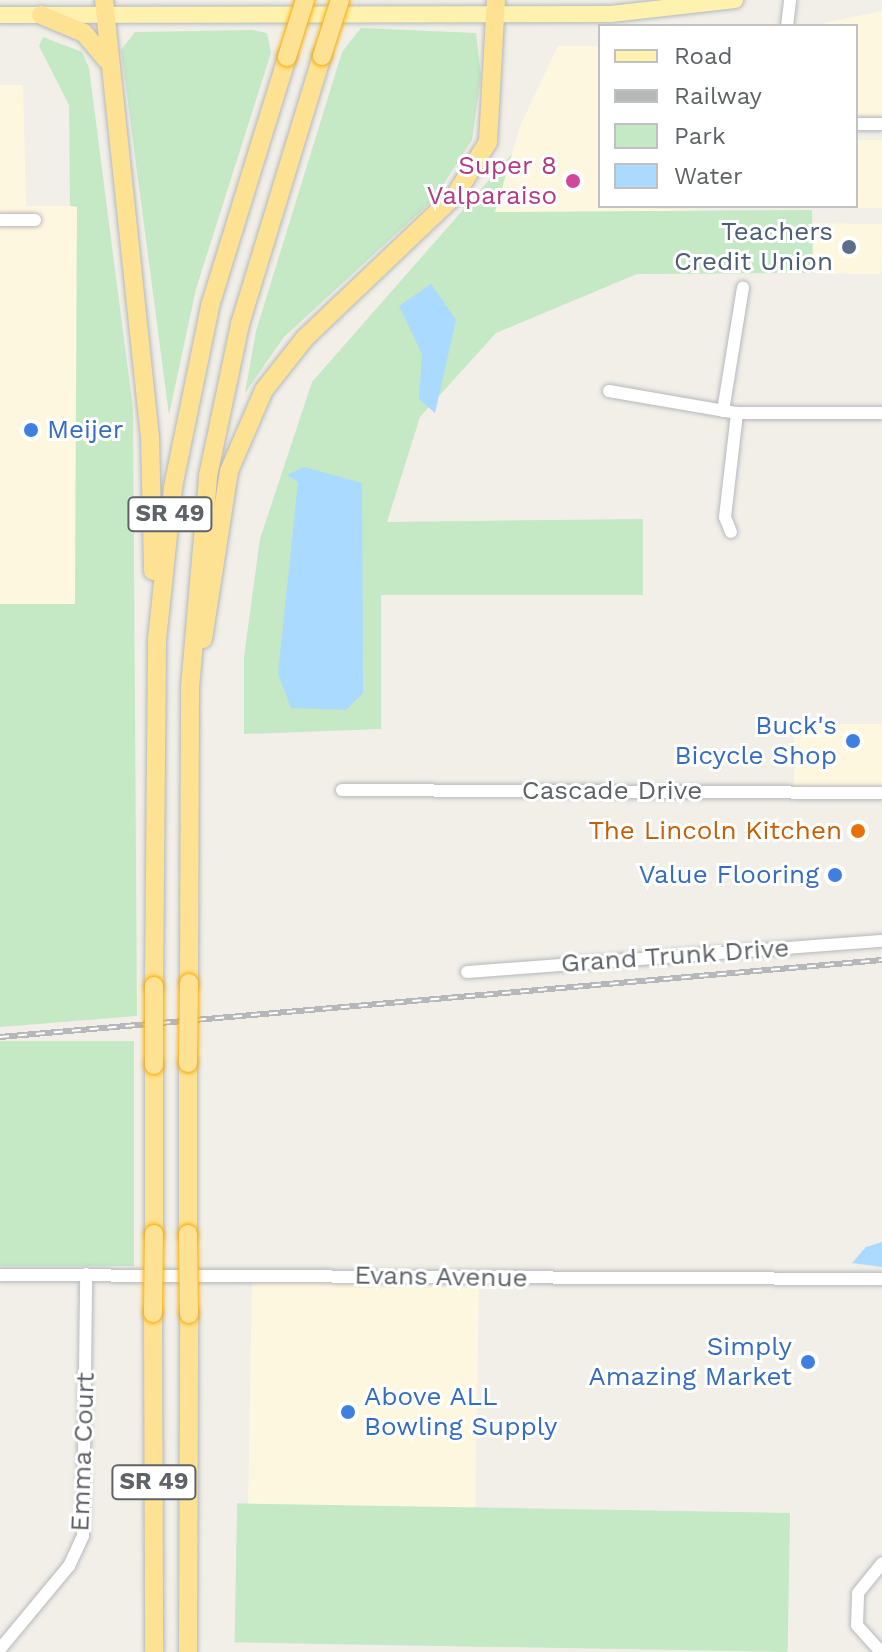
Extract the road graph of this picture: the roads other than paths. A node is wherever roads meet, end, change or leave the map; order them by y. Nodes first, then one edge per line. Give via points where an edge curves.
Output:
1 (305, 0) edge
2 (340, 0) edge
3 (735, 0) edge
4 (790, 0) edge
5 (104, 7) edge
6 (496, 7) edge
7 (0, 15) edge
8 (41, 15) junction
9 (787, 24) edge
10 (107, 60) junction
11 (858, 124) edge
12 (882, 124) edge
13 (0, 220) edge
14 (35, 220) dead end
15 (743, 288) dead end
16 (609, 391) dead end
17 (730, 412) junction
18 (882, 413) edge
19 (731, 532) dead end
20 (157, 640) junction
21 (190, 761) junction
22 (342, 790) dead end
23 (882, 793) edge
24 (882, 941) edge
25 (467, 972) dead end
26 (86, 1274) junction
27 (0, 1275) edge
28 (882, 1279) edge
29 (882, 1563) edge
30 (0, 1649) edge
31 (154, 1652) edge
32 (188, 1652) edge
33 (881, 1652) edge

1 - 20 highway, SR 49, bridge via 194,371
2 - 21 highway, SR 49, bridge via 221,407 198,550
3 - 6 main road via 650,13
4 - 9 street
5 - 6 main road
5 - 8 main road
5 - 10 highway
6 - 21 highway via 495,115 475,167 283,362 244,430 215,544
7 - 8 main road
8 - 10 highway via 84,33
10 - 20 highway via 145,372
11 - 12 street
13 - 14 street
15 - 17 street
16 - 17 street
17 - 18 street
17 - 19 street via 725,517
20 - 31 highway, SR 49, bridge
21 - 32 highway, SR 49, bridge
22 - 23 street, Cascade Drive
24 - 25 street, Grand Trunk Drive
26 - 27 street, Evans Avenue
26 - 28 street, Evans Avenue
26 - 30 street, Emma Court via 83,1536 69,1566
29 - 33 street via 865,1575 857,1614 857,1625

